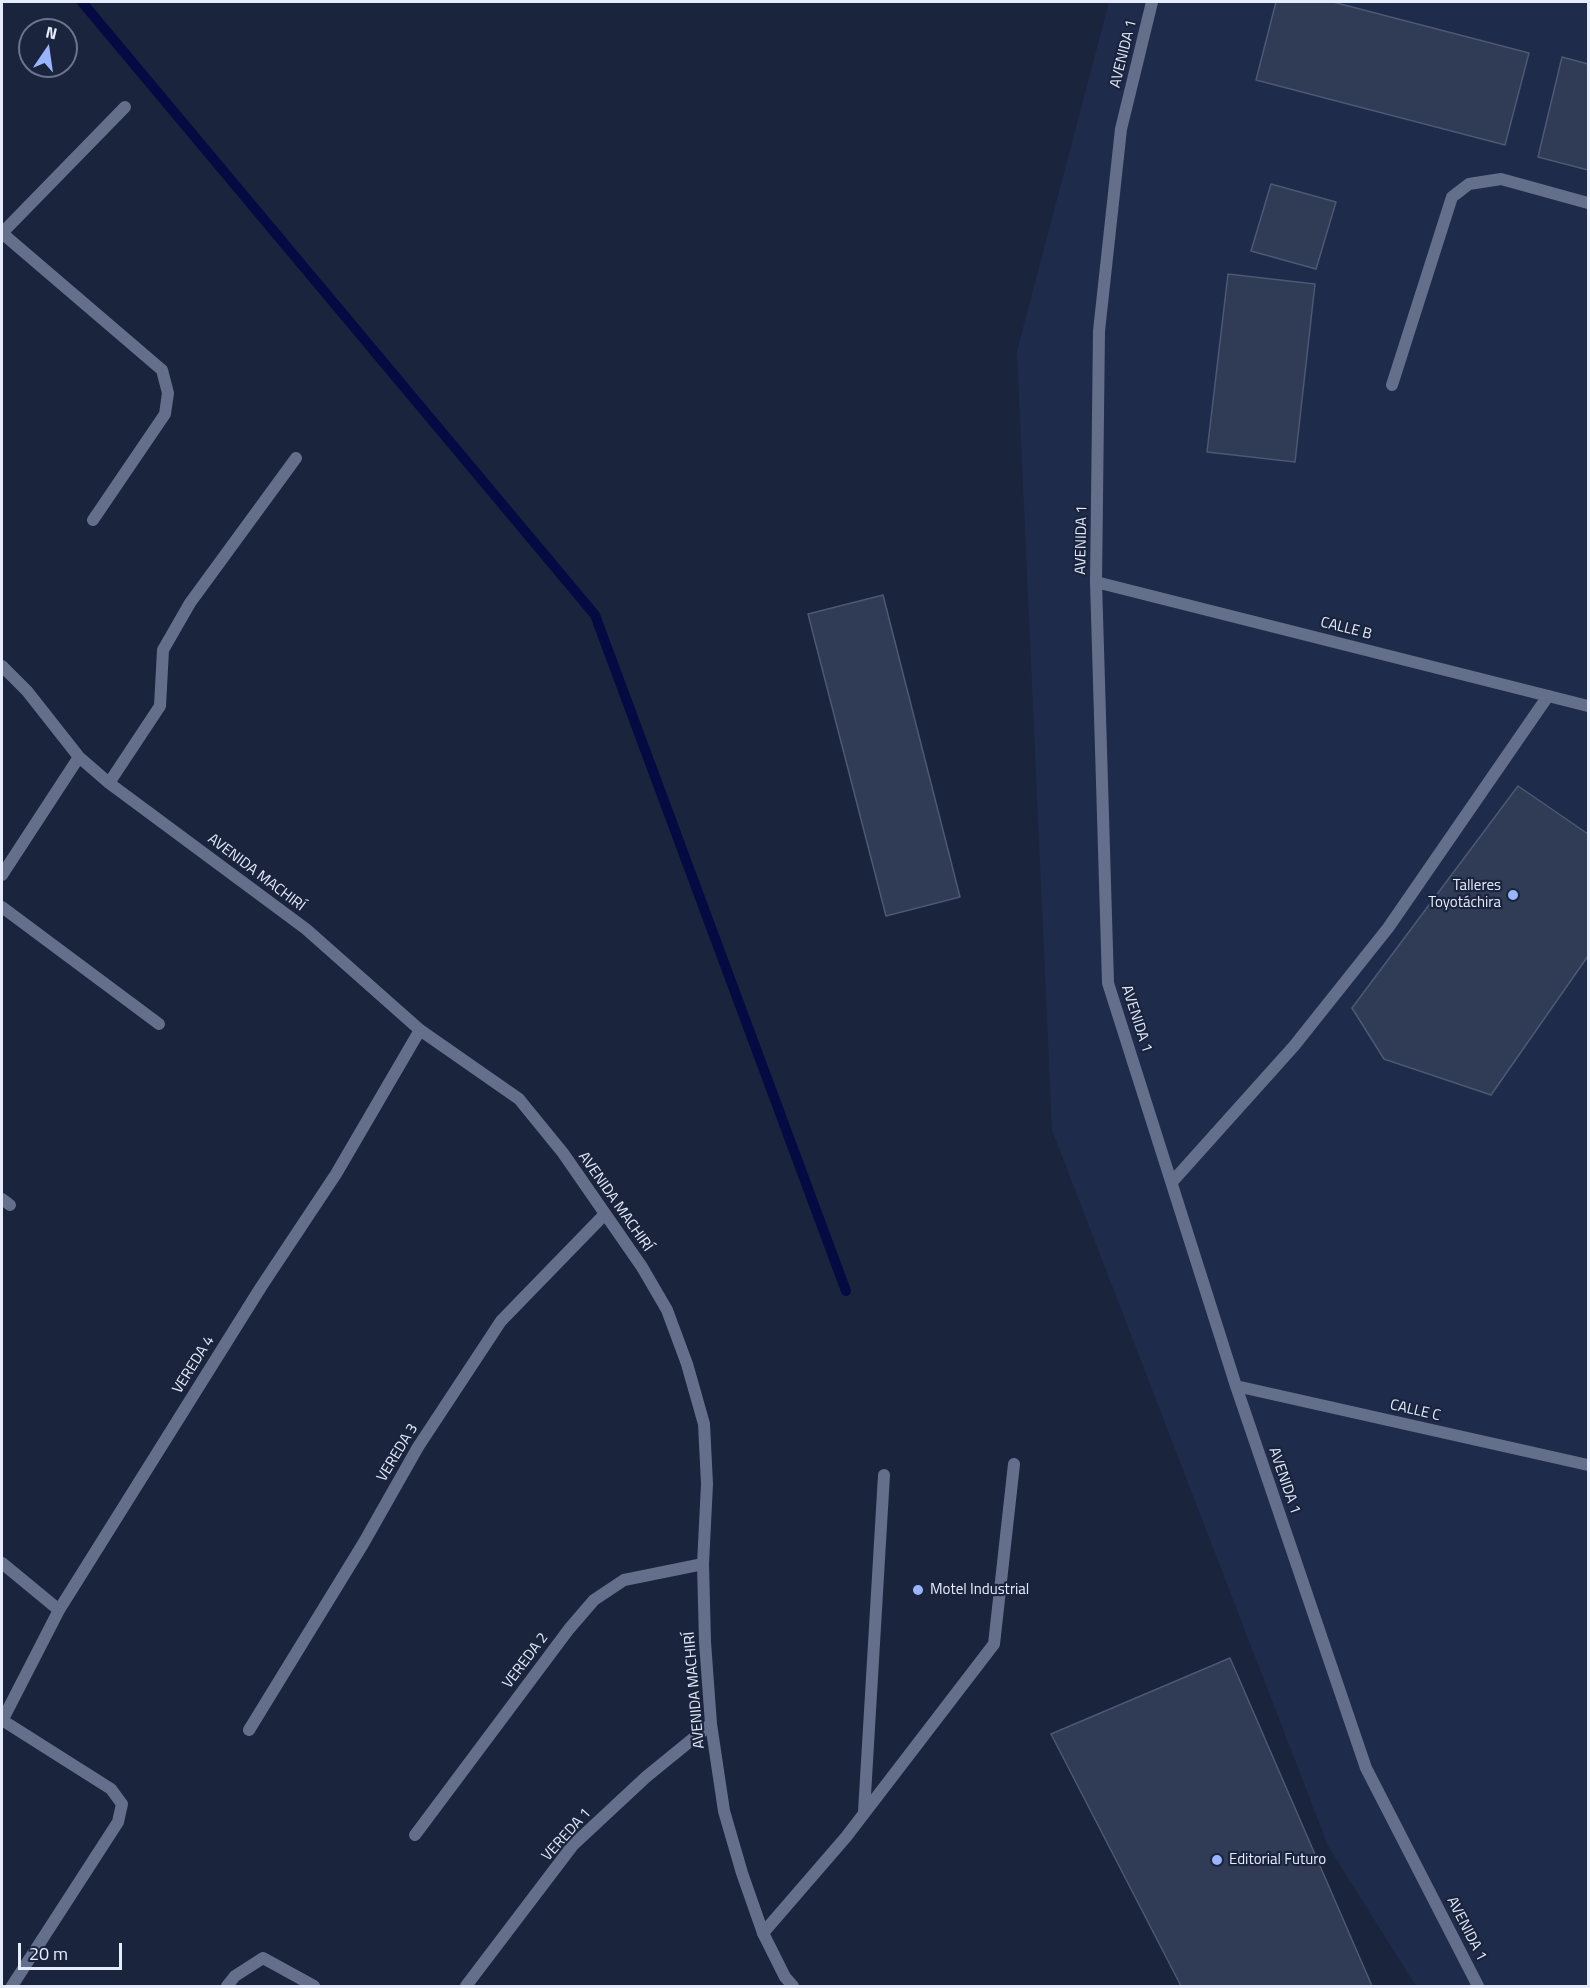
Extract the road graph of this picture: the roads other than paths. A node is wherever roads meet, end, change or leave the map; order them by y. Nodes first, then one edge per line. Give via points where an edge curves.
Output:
1 (1152, 2) edge
2 (125, 106) dead end
3 (1588, 203) edge
4 (2, 233) edge
5 (1392, 385) dead end
6 (296, 458) dead end
7 (93, 520) dead end
8 (1096, 582) junction
9 (2, 666) edge
10 (1548, 696) junction
11 (1588, 706) edge
12 (79, 757) junction
13 (109, 783) junction
14 (2, 875) edge
15 (2, 907) edge
16 (159, 1024) dead end
17 (420, 1030) junction
18 (1172, 1182) junction
19 (604, 1215) junction
20 (1236, 1386) junction
21 (1014, 1464) dead end
22 (1588, 1465) edge
23 (884, 1475) dead end
24 (2, 1563) edge
25 (703, 1564) junction
26 (59, 1610) junction
27 (2, 1720) edge
28 (711, 1724) junction
29 (249, 1730) dead end
30 (864, 1813) junction
31 (415, 1834) dead end
32 (763, 1933) junction
33 (785, 1983) edge
34 (12, 1986) edge
35 (227, 1986) edge
36 (315, 1986) edge
37 (466, 1986) edge
38 (1478, 1986) edge

1 - 8 street, AVENIDA 1 via 1121,129 1099,331
2 - 4 street
3 - 5 street via 1501,179 1469,184 1452,197
4 - 7 street via 162,370 168,393 165,414
6 - 13 street via 179,622 163,650 160,706
8 - 10 street, CALLE B
8 - 18 street, AVENIDA 1 via 1108,983
9 - 12 street, AVENIDA MACHIRÍ
10 - 11 street, CALLE B
10 - 18 street via 1388,928 1294,1046
12 - 13 street, AVENIDA MACHIRÍ
12 - 14 street
13 - 17 street, AVENIDA MACHIRÍ via 306,929
15 - 16 street
17 - 19 street, AVENIDA MACHIRÍ via 519,1099 563,1153
17 - 26 street, VEREDA 4 via 336,1174
18 - 20 street, AVENIDA 1
19 - 25 street, AVENIDA MACHIRÍ via 667,1310 687,1364 704,1424 707,1484
19 - 29 street, VEREDA 3 via 501,1321 418,1447
20 - 22 street, CALLE C
20 - 38 street, AVENIDA 1 via 1366,1768
21 - 30 street via 994,1644
23 - 30 street
24 - 26 street
25 - 28 street, AVENIDA MACHIRÍ
25 - 31 street, VEREDA 2 via 624,1580 594,1600
26 - 27 street, VEREDA 4
27 - 34 street via 111,1789 122,1804 118,1822
28 - 32 street, AVENIDA MACHIRÍ via 724,1810
28 - 37 street, VEREDA 1 via 646,1777 573,1845
30 - 32 street
32 - 33 street, AVENIDA MACHIRÍ
35 - 36 street via 263,1958

